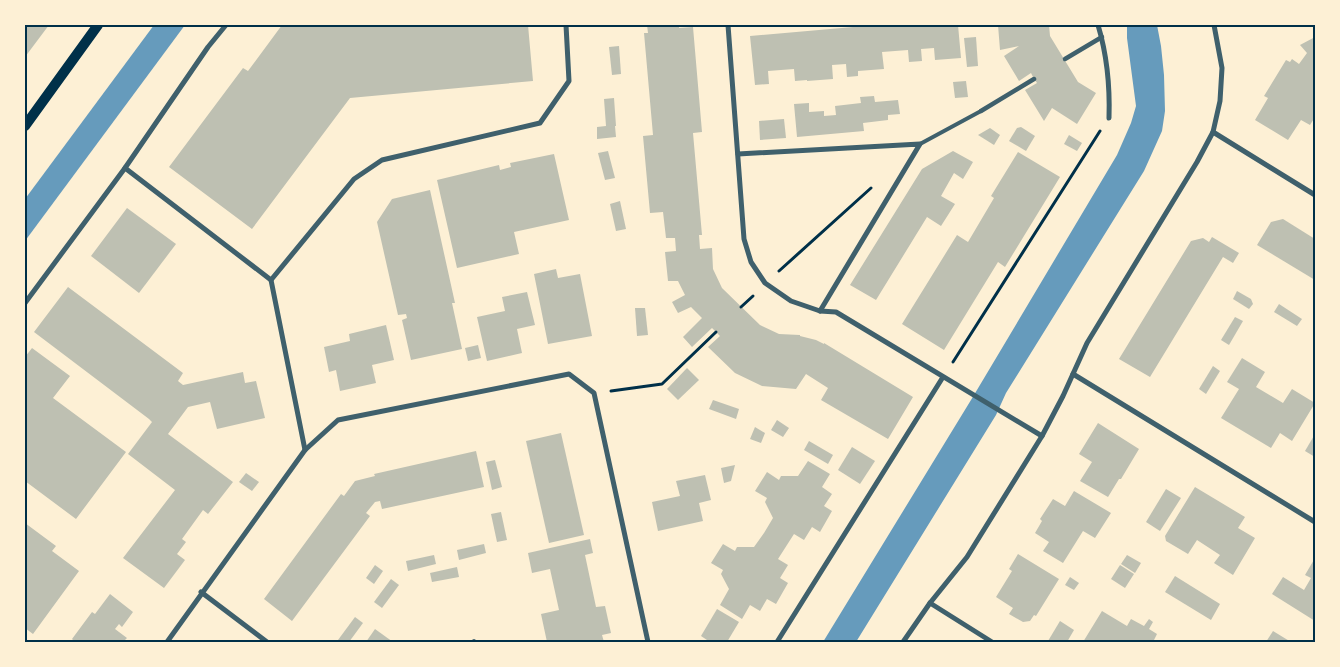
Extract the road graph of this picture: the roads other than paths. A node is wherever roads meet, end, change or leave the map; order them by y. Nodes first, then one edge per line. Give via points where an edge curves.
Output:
1 (98, 25) edge
2 (226, 25) edge
3 (566, 25) edge
4 (728, 25) edge
5 (1098, 25) edge
6 (1214, 25) edge
7 (1102, 37) junction
8 (1064, 60) dead end
9 (1034, 79) dead end
10 (981, 111) joint
11 (1108, 118) road end
12 (25, 126) edge
13 (1213, 132) junction
14 (920, 144) junction
15 (738, 154) junction
16 (125, 168) junction
17 (1315, 195) edge
18 (271, 280) junction
19 (25, 303) edge
20 (820, 311) junction
21 (1073, 374) junction
22 (943, 377) junction
23 (1042, 436) junction
24 (305, 450) junction
25 (1315, 522) edge
26 (201, 592) junction
27 (930, 603) junction
28 (166, 642) edge
29 (267, 642) edge
30 (648, 642) edge
31 (777, 642) edge
32 (903, 642) edge
33 (992, 642) edge

1 - 12 main road
2 - 16 street
3 - 18 street via 570,81 540,123 382,160 354,179
4 - 15 street
5 - 7 street
6 - 13 street via 1222,68 1220,101
7 - 8 street
7 - 11 street via 1110,96
9 - 10 street
10 - 14 lane
13 - 17 street
13 - 21 street via 1087,343
14 - 15 street
14 - 20 street
15 - 20 street via 744,239 751,262 765,283 791,301
16 - 18 street
16 - 19 street
18 - 24 street
20 - 22 street via 836,312
21 - 23 street
21 - 25 street
22 - 23 street
22 - 31 street
23 - 27 street via 967,557
24 - 26 street
24 - 30 street via 338,420 569,374 594,393
26 - 28 street
26 - 29 street
27 - 32 street
27 - 33 street

